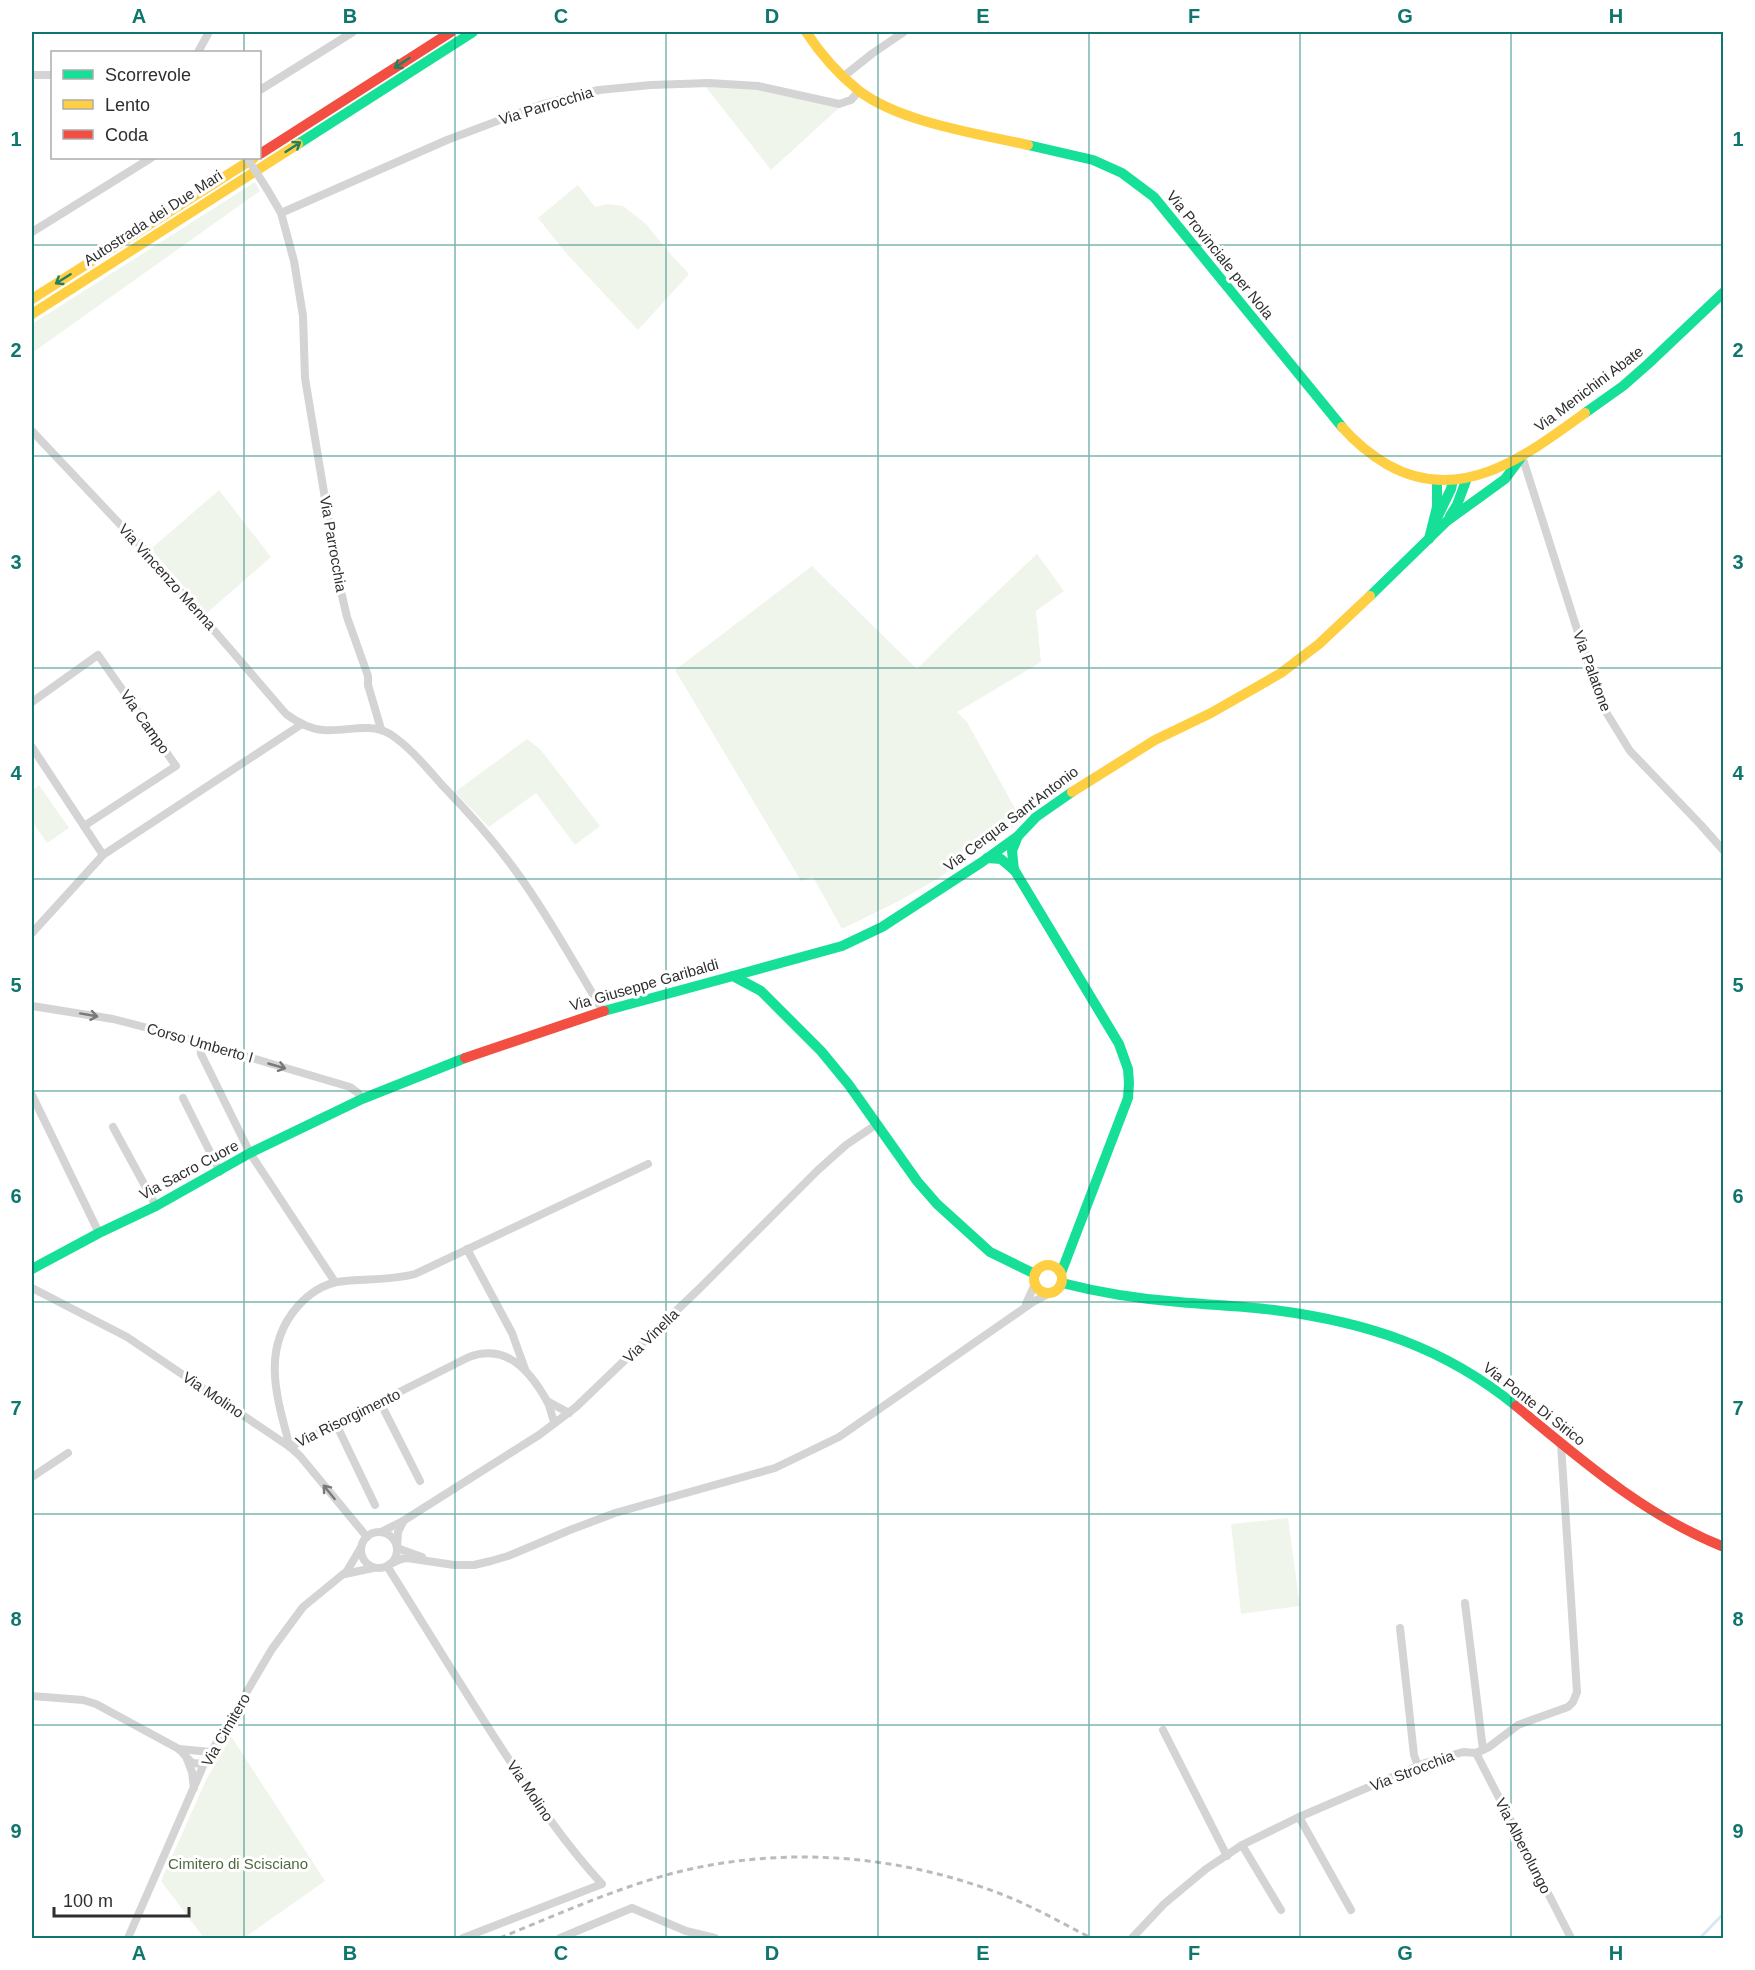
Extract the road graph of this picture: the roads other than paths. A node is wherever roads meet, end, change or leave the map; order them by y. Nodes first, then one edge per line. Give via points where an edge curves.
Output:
1 (209, 32) edge
2 (353, 32) edge
3 (451, 32) edge
4 (473, 32) edge
5 (806, 32) edge
6 (904, 32) edge
7 (199, 51) edge
8 (32, 75) edge
9 (51, 75) edge
10 (844, 76) junction
11 (261, 89) edge
12 (859, 91) junction
13 (261, 153) edge
14 (149, 159) edge
15 (248, 159) edge
16 (252, 159) edge
17 (281, 213) junction
18 (32, 232) edge
19 (1724, 292) edge
20 (32, 299) edge
21 (32, 314) edge
22 (32, 431) edge
23 (1522, 456) junction
24 (1467, 478) junction
25 (1437, 480) junction
26 (1453, 480) junction
27 (1447, 521) junction
28 (1434, 523) junction
29 (1429, 540) junction
30 (32, 702) edge
31 (302, 724) junction
32 (381, 729) junction
33 (32, 747) edge
34 (84, 826) junction
35 (1008, 849) junction
36 (1724, 851) edge
37 (103, 855) junction
38 (987, 858) junction
39 (1001, 859) junction
40 (1015, 871) junction
41 (32, 933) edge
42 (733, 976) junction
43 (32, 1006) edge
44 (603, 1011) junction
45 (200, 1043) junction
46 (32, 1095) edge
47 (183, 1098) dead end
48 (362, 1099) junction
49 (877, 1124) junction
50 (113, 1127) dead end
51 (250, 1153) junction
52 (648, 1164) dead end
53 (220, 1172) junction
54 (156, 1206) junction
55 (99, 1233) junction
56 (1069, 1246) junction
57 (467, 1249) junction
58 (1044, 1265) junction
59 (32, 1269) edge
60 (1062, 1278) junction
61 (1035, 1279) junction
62 (335, 1282) junction
63 (32, 1288) edge
64 (1050, 1293) junction
65 (1024, 1308) junction
66 (525, 1370) junction
67 (547, 1401) junction
68 (380, 1402) junction
69 (568, 1413) junction
70 (336, 1424) junction
71 (555, 1424) junction
72 (1561, 1444) junction
73 (290, 1447) junction
74 (69, 1453) dead end
75 (32, 1477) edge
76 (420, 1481) dead end
77 (375, 1505) dead end
78 (403, 1521) junction
79 (381, 1532) junction
80 (367, 1537) junction
81 (1724, 1547) edge
82 (397, 1548) junction
83 (360, 1549) junction
84 (435, 1562) junction
85 (389, 1565) junction
86 (373, 1568) junction
87 (341, 1576) junction
88 (1465, 1604) dead end
89 (1400, 1628) dead end
90 (32, 1696) edge
91 (1162, 1730) dead end
92 (178, 1749) junction
93 (212, 1752) junction
94 (1479, 1752) junction
95 (186, 1757) junction
96 (204, 1764) junction
97 (1418, 1766) junction
98 (194, 1789) junction
99 (1299, 1817) junction
100 (1242, 1845) junction
101 (1227, 1856) junction
102 (1281, 1910) dead end
103 (1351, 1910) dead end
104 (128, 1938) edge
105 (463, 1938) edge
106 (560, 1938) edge
107 (716, 1938) edge
108 (1132, 1938) edge
109 (1571, 1938) edge

1 - 7 street
2 - 11 street
3 -> 13 main road
21 -> 4 main road, Autostrada dei Due Mari
5 - 10 main road, Via Provinciale per Nola
6 - 10 street
8 - 9 street
10 - 12 main road, Via Provinciale per Nola
12 - 17 street, Via Parrocchia via 851,100 838,104 758,86 709,83 599,90 540,105 447,140
12 - 25 main road, Via Provinciale per Nola via 916,119 1063,152 1122,173 1154,197 1349,436 1386,465
14 - 18 street
15 - 17 street, Via Parrocchia, bridge
16 -> 20 main road, Autostrada dei Due Mari
17 - 32 street, Via Parrocchia via 303,316 305,378 339,583
19 - 23 main road, Via Menichini Abate via 1637,375
22 - 31 street, Via Vincenzo Menna via 149,555 286,714
23 - 24 main road, Via Provinciale per Nola
23 - 27 main road, Via Cerqua Sant'Antonio via 1505,479
23 - 36 street, Via Palatone via 1606,712 1630,751
24 - 26 main road, Via Provinciale per Nola
24 - 27 main road, Via Cerqua Sant'Antonio
25 - 26 main road, Via Provinciale per Nola
25 - 28 main road
26 - 28 main road
27 - 29 main road, Via Cerqua Sant'Antonio
28 - 29 main road
29 - 35 main road, Via Cerqua Sant'Antonio via 1319,644 1281,673 1084,783 1036,817
30 - 34 street, Via Campo via 99,655 176,766
31 - 32 street via 324,730
31 - 37 street
32 - 44 street via 410,751 483,828 536,900
33 - 34 street
34 - 37 street
35 - 38 main road, Via Cerqua Sant'Antonio
35 - 39 main road
35 - 40 main road
37 - 41 street
38 - 39 main road
38 - 42 main road, Via Cerqua Sant'Antonio via 882,927 842,945
39 - 40 main road
40 - 56 main road via 1116,1038 1129,1072 1122,1116
42 - 44 main road, Via Giuseppe Garibaldi
42 - 49 main road, Via Giuseppe Garibaldi via 762,991 791,1018
43 -> 45 street, Corso Umberto I via 113,1019
44 - 48 main road, Via Giuseppe Garibaldi via 476,1054
45 -> 48 street, Corso Umberto I via 350,1087
45 - 51 street via 201,1054
46 - 55 street
47 - 53 street
48 - 51 main road, Via Sacro Cuore
49 - 61 main road, Via Giuseppe Garibaldi via 937,1204 990,1252
49 - 69 street, Via Vinella via 818,1170 590,1396
50 - 54 street
51 - 53 main road, Via Sacro Cuore
51 - 62 street
52 - 57 street, Via Risorgimento
53 - 54 main road, Via Sacro Cuore
54 - 55 main road, Via Sacro Cuore
55 - 59 main road, Via Sacro Cuore
56 - 58 main road
56 - 60 main road
57 - 62 street, Via Risorgimento via 400,1278
57 - 66 street via 512,1333
58 - 60 main road, Via Ponte Di Sirico via 1053,1265
58 - 61 main road
60 - 64 main road via 1057,1290
60 - 72 main road, Via Ponte Di Sirico via 1109,1293 1274,1310 1344,1322 1398,1338 1474,1374
61 - 64 main road via 1041,1291
61 - 65 street
62 - 73 street, Via Risorgimento via 306,1297 279,1337 276,1385
63 - 73 street, Via Molino via 127,1337
64 - 65 street
65 - 84 street via 839,1437 785,1464 615,1513 492,1562
66 - 67 street, Via Risorgimento
66 - 68 street, Via Risorgimento via 499,1354 479,1353
67 - 69 street
67 - 71 street
68 - 70 street, Via Risorgimento
68 - 76 street
69 - 71 street, Via Vinella
70 - 73 street, Via Risorgimento
70 - 77 street
71 - 78 street, Via Vinella
72 - 81 main road, Via Ponte Di Sirico via 1643,1505
72 - 94 street, Via Strocchia via 1577,1696 1568,1707 1518,1725
80 -> 73 street, Via Molino
74 - 75 street
78 - 79 street, Via Vinella
78 - 82 street
79 - 80 street
79 - 82 street via 391,1537
80 - 83 street
82 - 84 street
82 - 85 street
83 - 86 street via 363,1561
83 - 87 street
84 - 85 street via 408,1558
85 - 86 street
85 - 105 street, Via Molino via 476,1710 548,1819 602,1884
86 - 87 street
87 - 93 street, Via Cimitero via 292,1621
88 - 94 street
89 - 97 street
90 - 92 street via 96,1704
91 - 101 street
92 - 93 street
92 - 95 street
93 - 96 street, Via Cimitero
94 - 97 street, Via Strocchia via 1463,1752
94 - 109 street, Via Alberolungo
95 - 96 street via 192,1763
95 - 98 street
96 - 98 street, Via Cimitero
97 - 99 street, Via Strocchia
98 - 104 street, Via Cimitero
99 - 100 street, Via Strocchia
99 - 103 street
100 - 101 street, Via Strocchia
100 - 102 street
101 - 108 street, Via Strocchia via 1164,1904
106 - 107 street via 632,1908 686,1932

